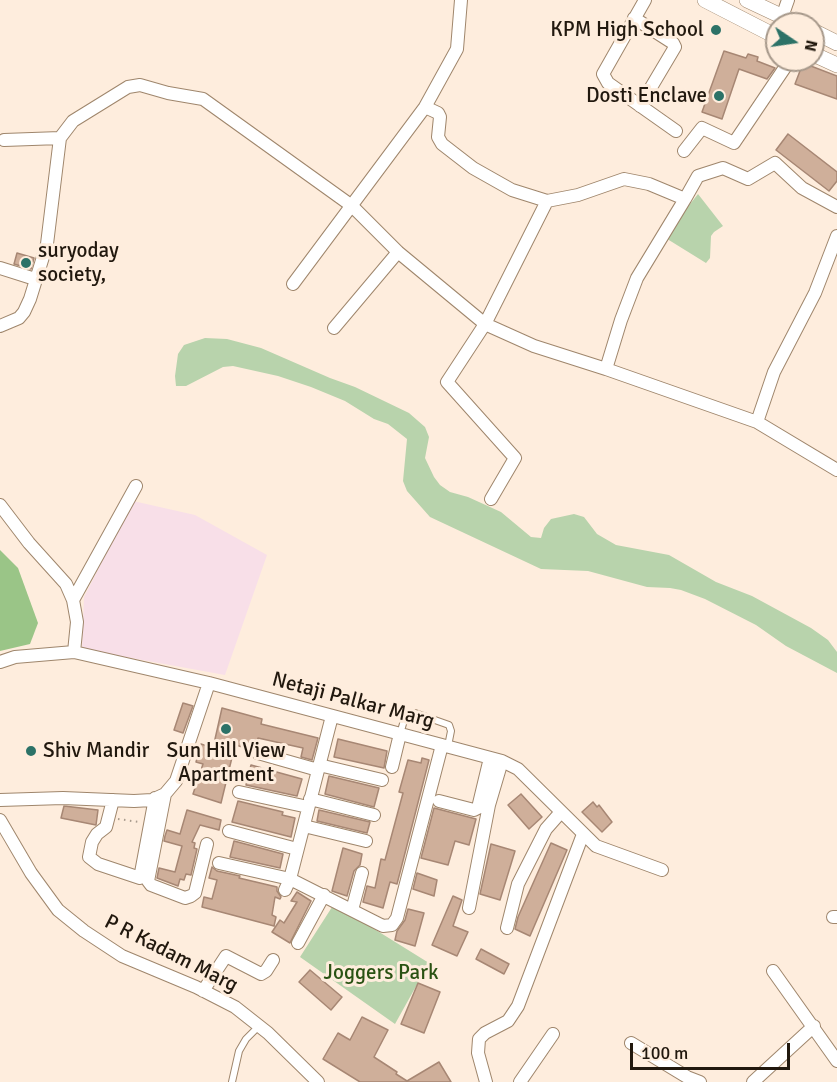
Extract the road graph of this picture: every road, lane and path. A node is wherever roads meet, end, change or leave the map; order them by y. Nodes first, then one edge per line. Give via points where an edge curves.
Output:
1 (460, 0) edge
2 (645, 0) edge
3 (705, 0) edge
4 (752, 2) edge
5 (773, 12) edge
6 (634, 18) junction
7 (751, 25) junction
8 (765, 31) edge
9 (782, 72) edge
10 (640, 106) junction
11 (425, 107) junction
12 (676, 131) dead end
13 (60, 138) junction
14 (4, 140) dead end
15 (684, 151) dead end
16 (685, 199) junction
17 (547, 201) junction
18 (352, 206) junction
19 (837, 207) edge
20 (837, 236) edge
21 (398, 252) junction
22 (0, 268) edge
23 (35, 279) junction
24 (293, 284) dead end
25 (485, 324) junction
26 (0, 326) edge
27 (334, 328) dead end
28 (606, 369) junction
29 (757, 422) junction
30 (837, 470) edge
31 (136, 486) dead end
32 (491, 499) dead end
33 (0, 505) edge
34 (73, 600) junction
35 (74, 652) junction
36 (0, 662) edge
37 (209, 683) junction
38 (332, 716) junction
39 (400, 734) junction
40 (445, 746) junction
41 (258, 753) dead end
42 (496, 759) junction
43 (318, 767) junction
44 (392, 767) dead end
45 (382, 780) dead end
46 (239, 792) dead end
47 (160, 796) junction
48 (0, 800) edge
49 (113, 800) junction
50 (439, 801) dead end
51 (309, 803) junction
52 (561, 812) junction
53 (374, 815) dead end
54 (109, 817) junction
55 (0, 820) edge
56 (151, 824) junction
57 (304, 826) junction
58 (229, 831) dead end
59 (583, 834) junction
60 (366, 841) dead end
61 (207, 844) dead end
62 (297, 849) junction
63 (219, 863) dead end
64 (662, 870) dead end
65 (362, 873) dead end
66 (288, 885) junction
67 (324, 896) junction
68 (469, 908) dead end
69 (352, 910) junction
70 (507, 928) dead end
71 (298, 943) dead end
72 (273, 960) dead end
73 (774, 971) dead end
74 (203, 991) junction
75 (259, 1026) junction
76 (814, 1026) junction
77 (553, 1034) dead end
78 (630, 1043) dead end
79 (837, 1061) edge
80 (232, 1082) edge
81 (318, 1082) edge
82 (486, 1082) edge
83 (519, 1082) edge
84 (700, 1082) edge
85 (753, 1082) edge

1 - 11 street via 457,49
2 - 6 street
3 - 7 street
4 - 5 street
4 - 7 street
6 - 10 street via 603,74 608,83
6 - 10 street via 675,47
7 - 8 street
9 - 15 street via 734,143 702,128
10 - 12 street
11 - 17 street via 440,117 438,137 442,144 473,168 512,190
11 - 18 street
13 - 14 street
13 - 18 street via 73,122 128,87 140,85 203,99
13 - 23 street via 47,244
16 - 17 street via 649,184 624,179
16 - 19 street via 698,176 723,168 748,179 775,163 802,188
16 - 28 street via 637,278
17 - 25 street
18 - 21 street
18 - 24 street
20 - 29 street via 815,293 774,372
21 - 25 street
21 - 27 street
22 - 23 street
23 - 26 street via 24,312
25 - 28 street via 534,346
25 - 32 street via 447,382 515,459
28 - 29 street
29 - 30 street
31 - 34 street
33 - 34 street via 66,584
34 - 35 street via 77,622
35 - 36 street, Netaji Palkar Marg
35 - 37 street, Netaji Palkar Marg
37 - 38 street, Netaji Palkar Marg
37 - 47 street via 176,781
38 - 39 street, Netaji Palkar Marg
38 - 43 street
39 - 40 street, Netaji Palkar Marg
39 - 40 lane via 405,717 415,712 449,725
39 - 44 street
40 - 42 street, Netaji Palkar Marg
40 - 69 street via 398,918 392,925 383,926
41 - 43 street
42 - 50 street via 474,810
42 - 52 street, Netaji Palkar Marg via 518,770
42 - 68 street
43 - 45 street
43 - 51 street
46 - 51 street
47 - 49 street
47 - 56 street
47 - 61 street via 148,881 151,885 185,898 191,896
48 - 49 street
49 - 54 street
51 - 53 street
51 - 57 street
52 - 59 street, Netaji Palkar Marg
52 - 70 street via 546,829 518,884
54 - 56 path
54 - 56 street via 92,842 88,857 137,878 142,874
55 - 74 street, P R Kadam Marg via 51,901 84,932 122,956
57 - 60 street
57 - 62 street
58 - 62 street
59 - 64 street, Netaji Palkar Marg via 596,846
59 - 82 street via 518,1006 508,1021 479,1039 478,1053
62 - 66 street
63 - 66 street
65 - 69 street
66 - 67 street
67 - 69 street
67 - 71 street
72 - 74 street via 261,974 226,956
73 - 76 street
74 - 75 street, P R Kadam Marg
75 - 80 lane via 239,1051
75 - 81 street, P R Kadam Marg
76 - 79 street
76 - 85 street
77 - 83 street
78 - 84 street

